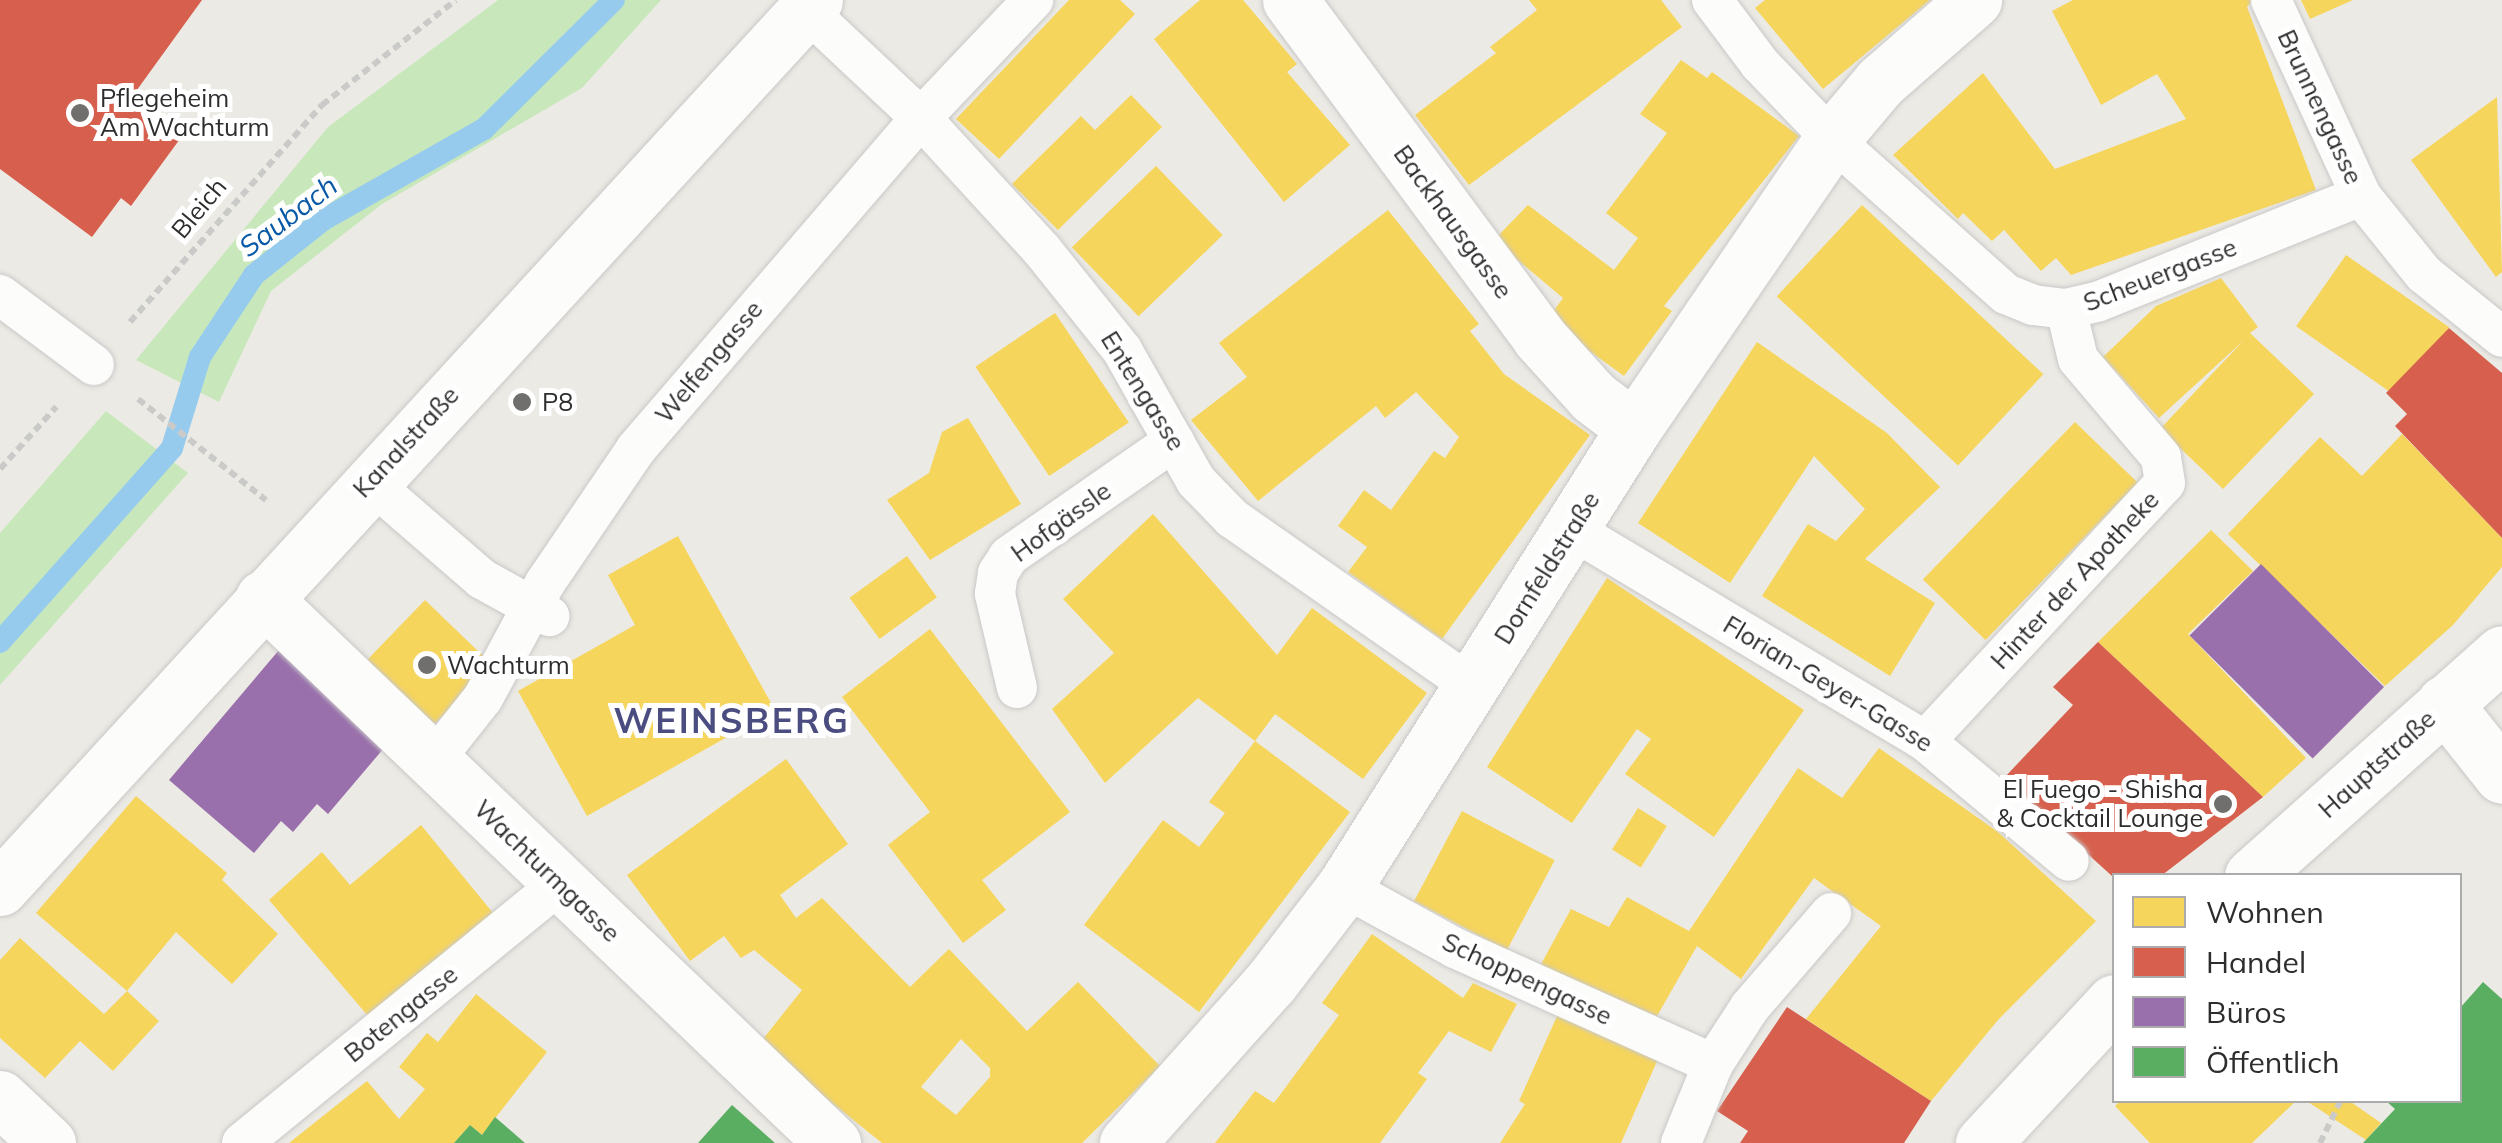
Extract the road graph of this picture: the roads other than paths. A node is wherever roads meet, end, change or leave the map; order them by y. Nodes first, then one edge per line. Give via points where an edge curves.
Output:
1 (1033, 0) edge
2 (1290, 0) edge
3 (1712, 0) edge
4 (1974, 0) edge
5 (2270, 0) edge
6 (810, 5) edge
7 (921, 118) junction
8 (1832, 139) junction
9 (2362, 196) junction
10 (0, 295) edge
11 (2066, 309) junction
12 (2502, 337) edge
13 (94, 364) road end
14 (1634, 428) junction
15 (1174, 441) junction
16 (370, 482) junction
17 (1571, 529) junction
18 (263, 598) junction
19 (541, 614) junction
20 (2502, 653) edge
21 (1473, 687) junction
22 (1017, 688) dead end
23 (2444, 704) junction
24 (1925, 741) junction
25 (434, 761) junction
26 (2502, 776) edge
27 (2069, 861) dead end
28 (2255, 873) edge
29 (560, 884) junction
30 (0, 888) edge
31 (1344, 888) junction
32 (1830, 912) dead end
33 (2112, 1004) edge
34 (1713, 1064) junction
35 (0, 1098) edge
36 (48, 1143) edge
37 (242, 1143) edge
38 (833, 1143) edge
39 (1127, 1143) edge
40 (1680, 1143) edge
41 (1983, 1143) edge

1 - 7 lane, Welfengasse
2 - 14 street, Backhausgasse via 1539,337 1593,397
3 - 8 lane, Scheuergasse via 1760,64
4 - 8 street, Dornfeldstraße via 1880,82
5 - 9 lane, Brunnengasse
6 - 7 lane, Entengasse
6 - 16 street, Kanalstraße
7 - 15 lane, Entengasse via 1042,250 1122,350
7 - 19 lane, Welfengasse via 636,449
8 - 11 lane, Scheuergasse via 2006,294
8 - 14 street, Dornfeldstraße
9 - 11 lane, Scheuergasse
9 - 12 lane, Brunnengasse via 2424,274
10 - 13 lane
11 - 24 lane, Hinter der Apotheke via 2078,359 2162,457 2165,483
14 - 17 street, Dornfeldstraße
15 - 21 lane, Entengasse via 1196,481 1232,518
15 - 22 lane, Hofgässle via 1009,556 995,594
16 - 18 street, Kanalstraße
16 - 19 lane via 482,578
17 - 21 street, Dornfeldstraße
17 - 24 lane, Florian-Geyer-Gasse
18 - 25 street, Wachturmgasse
18 - 30 street, Kanalstraße
19 - 25 lane, Welfengasse
20 - 23 street, Hauptstraße
21 - 31 street, Dornfeldstraße
23 - 26 street
23 - 28 street, Hauptstraße
24 - 27 lane, Florian-Geyer-Gasse
25 - 29 street, Wachturmgasse
29 - 37 lane, Botengasse
29 - 38 street, Wachturmgasse
31 - 34 lane, Schoppengasse via 1471,955
31 - 39 street, Dornfeldstraße via 1260,995
32 - 34 lane
33 - 41 street
34 - 40 lane
35 - 36 street

